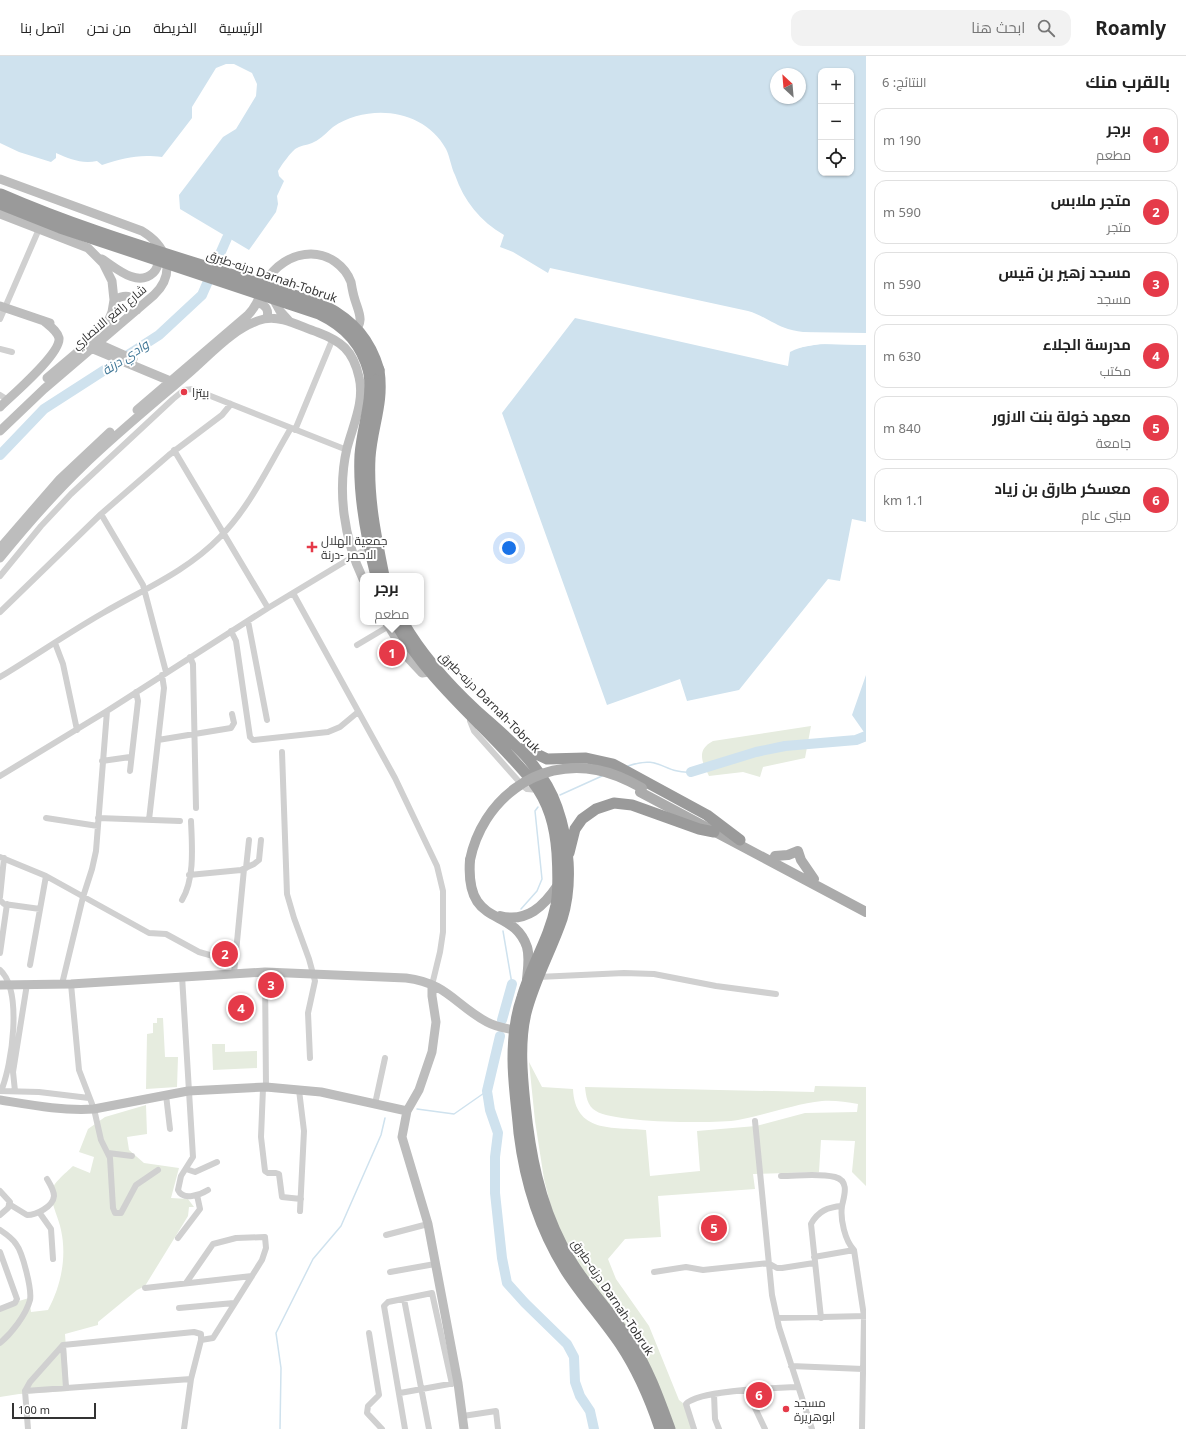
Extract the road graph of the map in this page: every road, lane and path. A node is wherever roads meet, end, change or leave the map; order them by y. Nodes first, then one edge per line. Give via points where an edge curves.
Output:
1 (0, 180) edge
2 (0, 197) edge
3 (0, 214) edge
4 (39, 229) junction
5 (156, 241) junction
6 (99, 257) junction
7 (265, 283) junction
8 (114, 300) junction
9 (258, 303) junction
10 (3, 307) edge
11 (137, 310) junction
12 (267, 318) junction
13 (0, 319) edge
14 (291, 323) junction
15 (333, 338) junction
16 (97, 347) junction
17 (0, 349) edge
18 (12, 352) dead end
19 (374, 372) junction
20 (173, 379) junction
21 (4, 397) edge
22 (231, 404) junction
23 (0, 407) edge
24 (0, 423) edge
25 (293, 429) junction
26 (0, 431) edge
27 (174, 450) junction
28 (347, 450) junction
29 (101, 514) junction
30 (224, 533) junction
31 (369, 547) junction
32 (0, 548) edge
33 (354, 556) junction
34 (0, 558) edge
35 (361, 573) edge
36 (375, 573) edge
37 (383, 573) edge
38 (0, 576) edge
39 (145, 590) junction
40 (292, 593) junction
41 (268, 608) junction
42 (0, 612) edge
43 (248, 621) junction
44 (388, 625) edge
45 (391, 625) edge
46 (405, 625) edge
47 (231, 631) junction
48 (55, 643) junction
49 (357, 645) dead end
50 (190, 657) junction
51 (164, 674) junction
52 (0, 677) edge
53 (136, 692) junction
54 (106, 711) junction
55 (358, 712) junction
56 (232, 714) dead end
57 (267, 720) dead end
58 (77, 730) junction
59 (194, 734) junction
60 (158, 740) junction
61 (509, 740) junction
62 (282, 752) dead end
63 (130, 757) junction
64 (102, 761) junction
65 (130, 771) dead end
66 (0, 776) edge
67 (641, 790) junction
68 (196, 808) dead end
69 (46, 818) dead end
70 (98, 818) junction
71 (149, 820) junction
72 (180, 821) dead end
73 (191, 821) dead end
74 (98, 826) junction
75 (714, 832) junction
76 (248, 840) dead end
77 (261, 840) dead end
78 (740, 840) junction
79 (775, 856) junction
80 (2, 857) edge
81 (472, 860) junction
82 (568, 860) junction
83 (245, 869) junction
84 (190, 875) junction
85 (46, 876) junction
86 (814, 879) junction
87 (558, 885) junction
88 (0, 897) edge
89 (82, 897) junction
90 (0, 900) edge
91 (182, 900) dead end
92 (7, 904) junction
93 (866, 908) edge
94 (40, 909) junction
95 (866, 912) edge
96 (0, 953) edge
97 (234, 962) junction
98 (30, 965) dead end
99 (0, 970) edge
100 (265, 972) junction
101 (234, 973) junction
102 (313, 975) junction
103 (182, 976) junction
104 (538, 977) junction
105 (0, 979) edge
106 (4, 984) edge
107 (27, 984) junction
108 (67, 984) junction
109 (526, 984) junction
110 (436, 986) junction
111 (776, 994) dead end
112 (514, 1030) junction
113 (310, 1058) dead end
114 (385, 1058) dead end
115 (264, 1088) junction
116 (299, 1090) junction
117 (15, 1091) junction
118 (188, 1091) junction
119 (0, 1094) edge
120 (166, 1095) junction
121 (89, 1098) junction
122 (375, 1104) junction
123 (94, 1109) junction
124 (407, 1111) junction
125 (755, 1121) dead end
126 (170, 1129) dead end
127 (108, 1154) junction
128 (132, 1156) dead end
129 (217, 1162) dead end
130 (186, 1169) junction
131 (158, 1170) dead end
132 (781, 1176) dead end
133 (47, 1179) dead end
134 (208, 1190) dead end
135 (0, 1191) edge
136 (197, 1195) junction
137 (300, 1199) junction
138 (9, 1204) junction
139 (842, 1206) junction
140 (300, 1211) dead end
141 (39, 1212) junction
142 (0, 1215) edge
143 (428, 1224) junction
144 (0, 1230) edge
145 (386, 1235) dead end
146 (178, 1238) dead end
147 (854, 1250) junction
148 (0, 1252) edge
149 (53, 1259) dead end
150 (814, 1260) junction
151 (768, 1263) junction
152 (435, 1264) junction
153 (390, 1272) dead end
154 (654, 1272) dead end
155 (252, 1276) junction
156 (186, 1283) junction
157 (145, 1288) dead end
158 (404, 1299) junction
159 (234, 1303) junction
160 (179, 1308) dead end
161 (0, 1309) edge
162 (865, 1316) edge
163 (777, 1318) junction
164 (821, 1318) junction
165 (368, 1334) dead end
166 (201, 1340) junction
167 (0, 1343) edge
168 (63, 1345) junction
169 (791, 1366) junction
170 (863, 1369) junction
171 (864, 1377) edge
172 (191, 1379) junction
173 (455, 1383) junction
174 (797, 1387) junction
175 (66, 1388) junction
176 (422, 1389) junction
177 (25, 1391) junction
178 (748, 1391) junction
179 (400, 1393) junction
180 (714, 1394) junction
181 (462, 1416) junction
182 (28, 1429) edge
183 (184, 1429) edge
184 (382, 1429) edge
185 (405, 1429) edge
186 (429, 1429) edge
187 (464, 1429) edge
188 (498, 1429) edge
189 (660, 1429) edge
190 (670, 1429) edge
191 (694, 1429) edge
192 (719, 1429) edge
193 (765, 1429) edge
194 (812, 1429) edge
195 (862, 1429) edge

1 - 5 street, شارع رافع الانصاري via 142,231
2 - 19 highway, درنه-طبرق Darnah-Tobruk, bridge via 326,306 359,331 373,351
3 - 4 street
4 - 6 street via 88,248
4 - 10 street
5 - 6 street via 158,265 146,278 131,277
5 - 11 street, شارع رافع الانصاري via 166,258 165,278 158,292
6 - 8 street via 110,275
7 - 9 street
7 - 14 street via 275,304
7 - 15 street via 281,264 298,256 321,255 339,264 349,278 361,319 358,327 349,336
8 - 11 street via 123,295 130,296
8 - 24 street via 110,318 99,334 40,384
9 - 12 street via 267,309
9 - 20 street via 248,315
10 - 13 street
10 - 21 street via 45,322 56,332 59,342 57,350 45,364
11 - 16 street, شارع رافع الانصاري
12 - 14 street via 277,318
12 - 20 street via 235,334
14 - 15 street
15 - 25 street
15 - 28 street via 342,344 356,365 361,390 357,416
16 - 20 street
16 - 26 street, شارع رافع الانصاري via 33,399
17 - 18 street
19 - 31 highway, درنه-طبرق Darnah-Tobruk via 361,443 360,472
19 - 37 highway, درنه-طبرق Darnah-Tobruk via 380,403 371,445 370,472 372,511
20 - 32 street via 74,466
20 - 34 street via 43,507
21 - 23 street
22 - 25 street
22 - 27 street via 222,415
22 - 38 street via 195,390 184,390 71,494
25 - 28 street
25 - 30 street via 246,504
27 - 29 street
27 - 30 street
28 - 33 street via 343,503 345,523
29 - 39 street via 141,579
29 - 42 street
30 - 39 street via 189,564
30 - 41 street
31 - 33 street
31 - 36 highway, درنه-طبرق Darnah-Tobruk
33 - 35 street
33 - 40 street
39 - 48 street via 102,613
39 - 51 street
40 - 41 street
40 - 55 street
41 - 43 street
43 - 47 street
43 - 57 street
44 - 49 street
45 - 87 highway, درنه-طبرق Darnah-Tobruk via 429,672 525,772 539,790 551,815
46 - 61 highway, درنه-طبرق Darnah-Tobruk via 441,674
47 - 50 street
47 - 55 street via 236,641 250,737 253,740 328,732 340,727
48 - 52 street
48 - 58 street via 63,664
50 - 51 street
50 - 59 street via 193,664
51 - 53 street
51 - 60 street
53 - 54 street
53 - 63 street via 138,701
54 - 58 street
54 - 64 street
55 - 110 street via 408,804 440,875 443,891 443,932
56 - 59 street via 234,723 231,728
58 - 66 street
59 - 60 street
59 - 68 street
60 - 71 street
61 - 78 highway via 547,759 586,758 613,764 711,818
61 - 82 highway, درنه-طبرق Darnah-Tobruk via 533,764 552,794 561,821
62 - 102 street via 287,894
63 - 64 street
63 - 65 street
64 - 70 street
67 - 75 main road
67 - 78 main road
67 - 81 main road via 613,779 587,773 560,774 535,781 511,796 492,817 482,833
69 - 74 street
70 - 71 street
70 - 74 street
71 - 72 street
73 - 84 street
74 - 89 street via 92,869
75 - 82 highway via 632,805 607,804 591,812 578,824
75 - 95 main road
76 - 83 street
77 - 83 street via 258,862
78 - 79 main road
79 - 86 main road
79 - 86 main road via 798,852
80 - 85 street
80 - 88 street
81 - 87 main road via 473,879 478,897 488,909 501,916 514,918 535,912 546,903
81 - 109 main road via 470,885 477,902 488,914 512,926 527,948
82 - 104 highway, درنه-طبرق Darnah-Tobruk via 569,877 562,916
83 - 84 street
83 - 97 street
84 - 91 street
85 - 89 street
85 - 94 street
86 - 93 main road
87 - 109 highway, درنه-طبرق Darnah-Tobruk via 549,930
89 - 97 street via 149,933 166,934 200,952
89 - 108 street
90 - 92 street
92 - 94 street
92 - 96 street
94 - 98 street
97 - 101 street
99 - 106 street
100 - 101 street
100 - 102 street
100 - 115 street
101 - 103 street
102 - 110 street via 406,978
102 - 113 street via 315,985 308,1016
103 - 108 street
103 - 118 street
104 - 111 street via 654,974
104 - 190 highway, درنه-طبرق Darnah-Tobruk via 525,1021 522,1063 528,1127 541,1193 553,1225 573,1265 628,1337 645,1367
105 - 106 street
106 - 107 street
106 - 119 street via 14,1020 7,1072
107 - 108 street
107 - 117 street via 13,1072
108 - 121 street via 80,1070
109 - 112 highway, درنه-طبرق Darnah-Tobruk
110 - 112 street via 487,1022
110 - 124 street via 433,999 436,1022 432,1052 419,1090
112 - 189 highway, درنه-طبرق Darnah-Tobruk via 515,1101 524,1168 535,1208 548,1240 565,1270 632,1363
114 - 122 street
115 - 116 street
115 - 118 street
115 - 137 street via 261,1137 265,1171 279,1174 282,1197
116 - 122 street via 321,1092
116 - 137 street via 304,1131
117 - 119 street
117 - 121 street
118 - 120 street
118 - 130 street via 193,1157
119 - 123 street via 62,1110
120 - 123 street
120 - 126 street
121 - 123 street
122 - 124 street
123 - 127 street via 101,1140
124 - 143 street via 402,1130 403,1142
125 - 151 street
127 - 128 street
127 - 131 street via 111,1161 113,1210 116,1214 123,1212 136,1185
129 - 130 street via 195,1172
130 - 136 street via 179,1180 178,1192 184,1196
132 - 139 street via 835,1177 841,1180 845,1189 846,1195
133 - 141 street via 53,1191 53,1201
134 - 136 street
135 - 138 street via 9,1199
136 - 146 street via 200,1209
137 - 140 street
138 - 141 street via 24,1215
138 - 142 street
139 - 147 street via 847,1240
139 - 150 street via 824,1209 813,1220 811,1224
141 - 149 street via 51,1229
143 - 145 street
143 - 152 street
144 - 167 street via 13,1240 19,1250 30,1296 28,1306 21,1317
147 - 150 street
147 - 162 street
148 - 161 street via 17,1299
150 - 151 street via 782,1268
150 - 164 street
151 - 154 street via 703,1270 686,1267
151 - 163 street
152 - 153 street
152 - 173 street
155 - 156 street
155 - 156 street via 264,1254 264,1237 236,1238 213,1244
155 - 159 street
156 - 157 street
158 - 173 street via 432,1293
158 - 176 street
158 - 179 street via 388,1302 384,1306
159 - 160 street
159 - 166 street via 215,1337
162 - 164 street
162 - 170 street
163 - 164 street
163 - 169 street
165 - 184 street via 379,1395 368,1406 368,1413
166 - 168 street via 201,1334 194,1332
166 - 172 street
168 - 175 street
168 - 177 street
169 - 170 street
169 - 174 street
170 - 171 street
171 - 195 street
172 - 175 street
172 - 183 street
173 - 176 street
173 - 181 street
174 - 178 street
174 - 194 street
175 - 177 street
176 - 179 street
176 - 186 street
177 - 182 street
178 - 180 street
178 - 193 street
179 - 185 street
180 - 191 street via 686,1403
180 - 192 street via 715,1419
181 - 187 street
181 - 188 street via 496,1411

